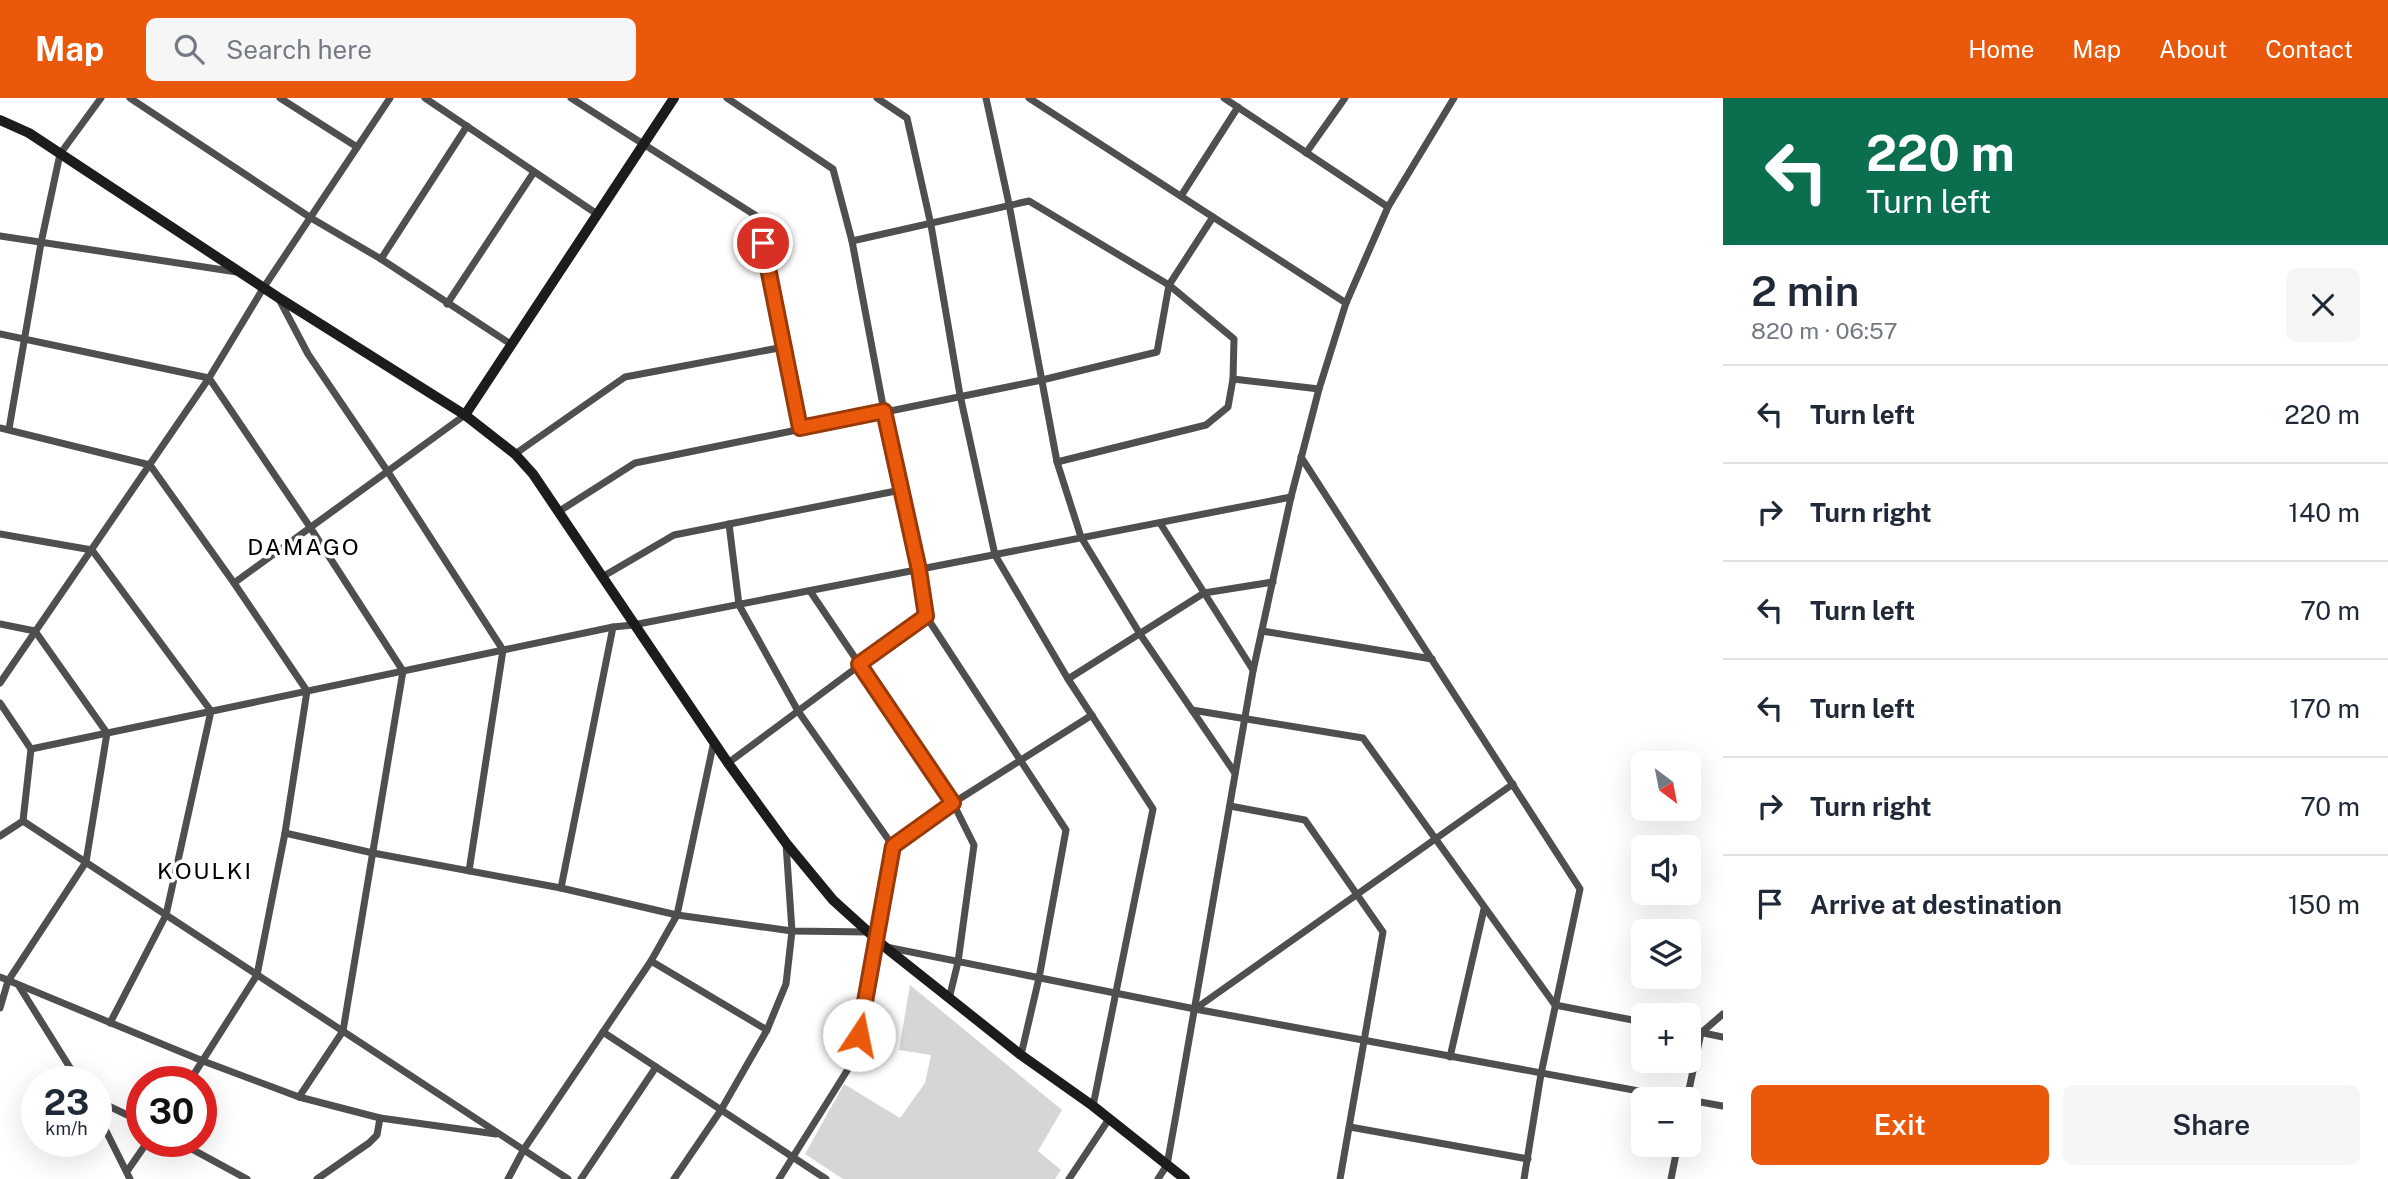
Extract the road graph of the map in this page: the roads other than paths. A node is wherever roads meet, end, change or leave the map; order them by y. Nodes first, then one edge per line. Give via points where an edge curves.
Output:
1 (101, 98) edge
2 (130, 98) edge
3 (280, 98) edge
4 (390, 98) edge
5 (425, 98) edge
6 (571, 98) edge
7 (674, 98) edge
8 (727, 98) edge
9 (877, 98) edge
10 (986, 98) edge
11 (1029, 98) edge
12 (1224, 98) edge
13 (1345, 98) edge
14 (1454, 98) edge
15 (1238, 107) junction
16 (0, 120) edge
17 (467, 126) junction
18 (644, 144) junction
19 (357, 147) junction
20 (1306, 153) junction
21 (60, 154) junction
22 (534, 172) junction
23 (1181, 196) junction
24 (1009, 204) junction
25 (1388, 207) junction
26 (597, 215) junction
27 (1213, 217) junction
28 (311, 218) junction
29 (931, 225) junction
30 (0, 236) edge
31 (852, 242) junction
32 (41, 243) junction
33 (382, 259) junction
34 (242, 273) junction
35 (1169, 285) junction
36 (264, 287) junction
37 (279, 298) junction
38 (1346, 303) junction
39 (447, 304) junction
40 (0, 334) edge
41 (25, 338) junction
42 (512, 345) junction
43 (784, 346) junction
44 (209, 378) junction
45 (1233, 379) junction
46 (1042, 380) junction
47 (1319, 389) junction
48 (960, 395) junction
49 (884, 411) junction
50 (465, 415) junction
51 (0, 428) edge
52 (800, 428) junction
53 (9, 429) junction
54 (515, 454) junction
55 (1301, 457) junction
56 (1057, 462) junction
57 (150, 466) junction
58 (388, 472) junction
59 (901, 490) junction
60 (1291, 498) junction
61 (558, 512) junction
62 (1160, 523) junction
63 (729, 524) junction
64 (310, 527) junction
65 (0, 534) edge
66 (1081, 537) junction
67 (92, 550) junction
68 (995, 555) junction
69 (919, 570) junction
70 (601, 577) junction
71 (234, 583) junction
72 (1273, 583) junction
73 (810, 591) junction
74 (1204, 593) junction
75 (739, 605) junction
76 (926, 616) junction
77 (0, 624) edge
78 (633, 625) junction
79 (613, 627) junction
80 (35, 631) junction
81 (1262, 631) junction
82 (1140, 634) junction
83 (503, 650) junction
84 (1432, 659) junction
85 (859, 664) junction
86 (403, 671) junction
87 (1253, 671) junction
88 (1068, 679) junction
89 (0, 683) edge
90 (307, 691) junction
91 (0, 703) edge
92 (1192, 710) junction
93 (211, 711) junction
94 (797, 711) junction
95 (1092, 715) junction
96 (1245, 719) junction
97 (107, 733) junction
98 (714, 741) junction
99 (31, 749) junction
100 (1020, 759) junction
101 (728, 762) junction
102 (1236, 773) junction
103 (1513, 784) junction
104 (953, 803) junction
105 (1230, 806) junction
106 (23, 821) junction
107 (285, 833) junction
108 (0, 836) edge
109 (1435, 839) junction
110 (786, 843) junction
111 (893, 846) junction
112 (373, 853) junction
113 (86, 862) junction
114 (469, 871) junction
115 (561, 888) junction
116 (1357, 894) junction
117 (1484, 909) junction
118 (166, 915) junction
119 (677, 915) junction
120 (792, 931) junction
121 (877, 940) junction
122 (651, 961) junction
123 (958, 962) junction
124 (257, 975) junction
125 (1039, 978) junction
126 (4, 979) edge
127 (19, 986) junction
128 (1117, 993) junction
129 (949, 999) junction
130 (1555, 1004) junction
131 (0, 1007) edge
132 (1195, 1009) junction
133 (1723, 1014) edge
134 (1631, 1019) edge
135 (110, 1023) junction
136 (767, 1030) junction
137 (343, 1031) junction
138 (603, 1032) junction
139 (1701, 1033) joint
140 (1723, 1037) edge
141 (1363, 1041) junction
142 (1021, 1055) junction
143 (1450, 1057) junction
144 (202, 1061) junction
145 (69, 1066) edge
146 (199, 1066) edge
147 (656, 1067) junction
148 (1541, 1074) junction
149 (1631, 1090) edge
150 (299, 1097) junction
151 (1701, 1102) edge
152 (1093, 1106) junction
153 (1723, 1106) edge
154 (721, 1110) junction
155 (380, 1118) junction
156 (1108, 1119) junction
157 (1350, 1127) junction
158 (500, 1135) junction
159 (112, 1142) edge
160 (524, 1149) junction
161 (139, 1157) edge
162 (206, 1157) edge
163 (1675, 1157) edge
164 (794, 1158) junction
165 (1528, 1159) junction
166 (1167, 1165) junction
167 (129, 1175) edge
168 (247, 1179) edge
169 (317, 1179) edge
170 (508, 1179) edge
171 (568, 1179) edge
172 (580, 1179) edge
173 (674, 1179) edge
174 (779, 1179) edge
175 (826, 1179) edge
176 (1069, 1179) edge
177 (1158, 1179) edge
178 (1185, 1179) edge
179 (1340, 1179) edge
180 (1524, 1179) edge
181 (1671, 1179) edge

1 - 21 street
2 - 28 street
3 - 19 street
4 - 19 street
5 - 17 street
6 - 18 street
7 - 18 main road
8 - 31 street via 833,169
9 - 29 street via 907,118
10 - 24 street
11 - 23 street
12 - 15 street
13 - 20 street
14 - 25 street
15 - 20 street
15 - 23 street
16 - 21 main road
17 - 22 street
17 - 33 street
18 - 26 main road
18 - 43 street via 758,217
19 - 28 street
20 - 25 street
21 - 32 street
21 - 34 main road
22 - 26 street
22 - 39 street
23 - 27 street
24 - 29 street
24 - 35 street via 1030,201
24 - 46 street
25 - 38 street
26 - 42 main road
27 - 35 street
27 - 38 street
28 - 33 street
28 - 36 street
29 - 31 street
29 - 48 street
30 - 32 street
31 - 49 street
32 - 34 street
32 - 41 street
33 - 39 street
34 - 36 main road
35 - 45 street via 1234,339
35 - 46 street via 1157,352
36 - 37 main road
36 - 44 street
37 - 50 main road
37 - 58 street via 308,354
38 - 47 street
39 - 42 street
40 - 41 street
41 - 44 street
41 - 53 street
42 - 50 main road
43 - 52 street
43 - 54 street via 625,377
44 - 57 street
44 - 64 street
45 - 47 street
45 - 56 street via 1228,407 1206,425
46 - 48 street
46 - 56 street
47 - 55 street
48 - 49 street
48 - 68 street
49 - 52 street
49 - 59 street
50 - 54 main road
50 - 58 street
51 - 53 street
52 - 61 street via 635,463
53 - 57 street
54 - 61 main road
55 - 60 street
55 - 84 street
56 - 66 street
57 - 67 street
57 - 71 street
58 - 64 street
58 - 83 street
59 - 63 street
59 - 69 street
60 - 62 street
60 - 72 street
61 - 70 main road
62 - 66 street
62 - 74 street
63 - 70 street via 674,535
63 - 75 street
64 - 71 street
64 - 86 street
65 - 67 street
66 - 68 street
66 - 82 street
67 - 80 street
67 - 93 street
68 - 69 street
68 - 88 street
69 - 73 street
69 - 76 street
70 - 78 main road
71 - 90 street
72 - 74 street
72 - 81 street
73 - 75 street
73 - 85 street
74 - 82 street
74 - 87 street
75 - 78 street
75 - 94 street
76 - 85 street
76 - 100 street
77 - 80 street
78 - 79 street
78 - 98 main road
79 - 83 street
79 - 115 street
80 - 89 street
80 - 97 street
81 - 84 street
81 - 87 street
82 - 88 street
82 - 92 street
83 - 86 street
83 - 114 street
84 - 103 street
85 - 94 street
85 - 104 street
86 - 90 street
86 - 112 street
87 - 96 street
88 - 95 street
90 - 93 street
90 - 107 street
91 - 99 street
92 - 96 street
92 - 102 street
93 - 97 street
93 - 118 street
94 - 101 street
94 - 111 street
95 - 100 street
95 - 128 street via 1153,809
96 - 102 street
96 - 109 street via 1363,738
97 - 99 street
97 - 113 street
98 - 101 main road
98 - 119 street
99 - 106 street
100 - 104 street
100 - 125 street via 1066,830
101 - 110 main road
102 - 105 street
103 - 109 street
103 - 130 street via 1580,889
104 - 111 street
104 - 123 street via 974,845
105 - 116 street via 1305,820
105 - 132 street
106 - 108 street
106 - 113 street
107 - 112 street
107 - 124 street
109 - 116 street
109 - 117 street
110 - 120 street
110 - 121 main road via 833,900
111 - 121 street
112 - 114 street
112 - 137 street
113 - 118 street
113 - 126 street
114 - 115 street
115 - 119 street
116 - 132 street
116 - 141 street via 1383,932
117 - 130 street
117 - 143 street
118 - 124 street
118 - 135 street
119 - 120 street
119 - 122 street
120 - 121 street
120 - 136 street via 786,984
121 - 123 street
121 - 129 main road
121 - 164 street via 855,1059
122 - 136 street
122 - 138 street
123 - 125 street
123 - 129 street
124 - 137 street
124 - 144 street
125 - 128 street
125 - 142 street
126 - 127 street
126 - 131 street
127 - 135 street
127 - 145 street
128 - 132 street
128 - 152 street
129 - 142 main road
130 - 134 street
130 - 148 street
132 - 141 street
132 - 166 street
133 - 139 street
135 - 144 street
136 - 154 street
137 - 150 street
137 - 158 street
138 - 147 street
138 - 160 street
139 - 140 street
141 - 143 street
141 - 157 street
142 - 152 main road
143 - 148 street
144 - 146 street
144 - 150 street
147 - 154 street
147 - 172 street
148 - 149 street
148 - 165 street
150 - 155 street
151 - 153 street
152 - 156 main road
154 - 164 street
154 - 173 street
155 - 158 street
155 - 169 street via 377,1135 369,1143
156 - 166 main road
156 - 176 street
157 - 165 street
157 - 179 street
158 - 160 street
159 - 167 street
160 - 170 street
160 - 171 street
161 - 167 street
162 - 168 street
163 - 181 street
164 - 174 street
164 - 175 street
165 - 180 street
166 - 177 street
166 - 178 main road

